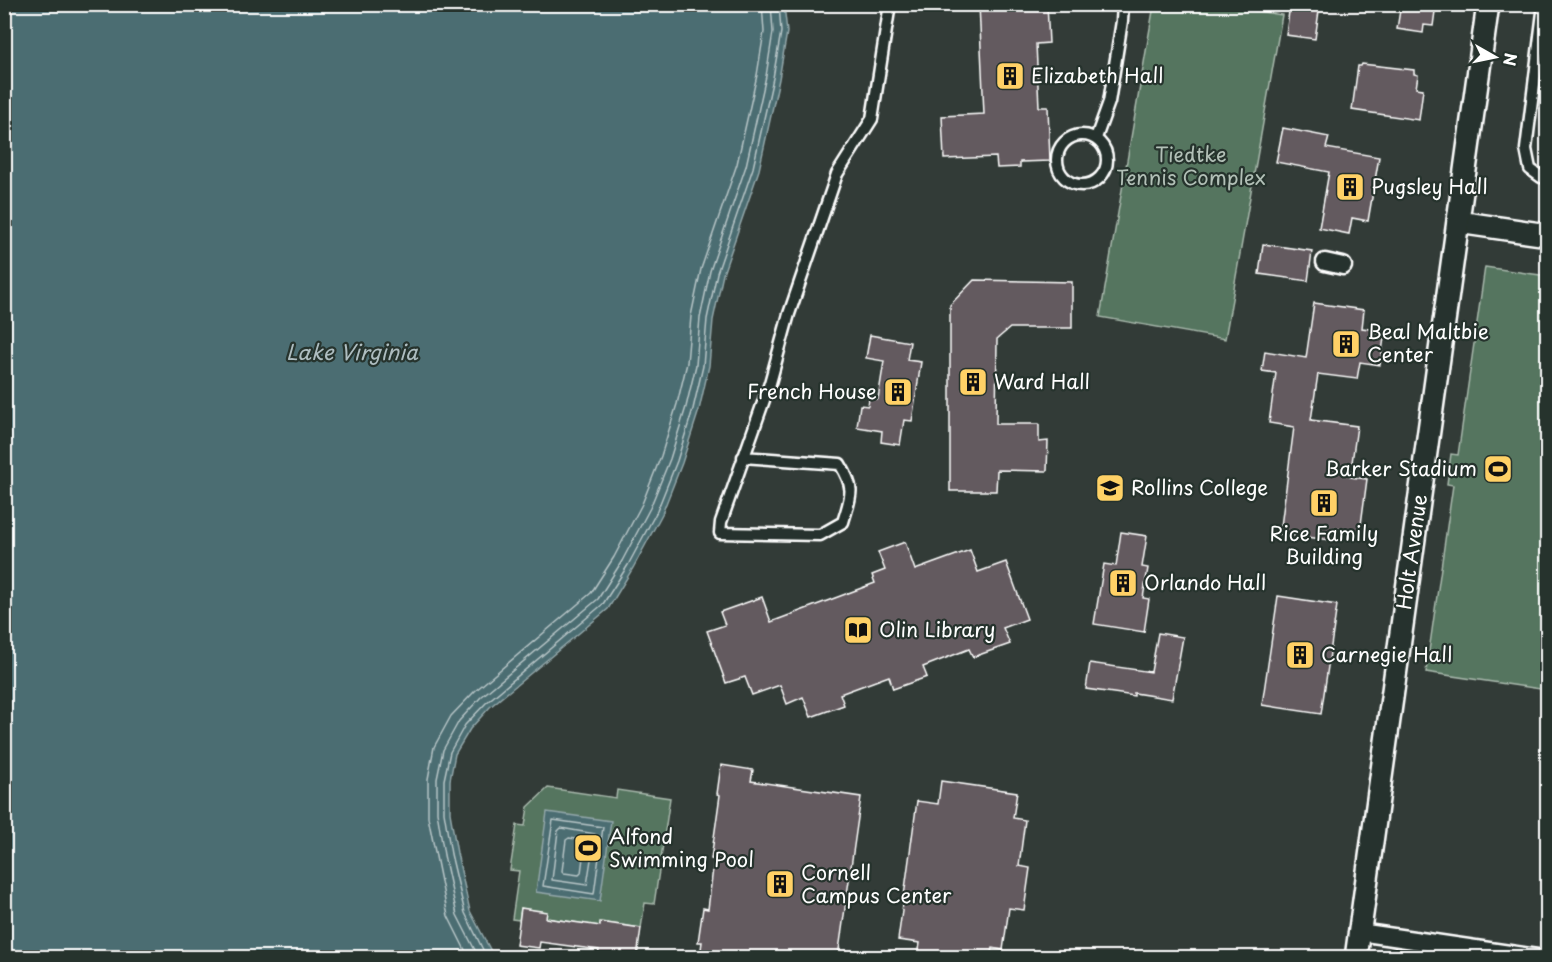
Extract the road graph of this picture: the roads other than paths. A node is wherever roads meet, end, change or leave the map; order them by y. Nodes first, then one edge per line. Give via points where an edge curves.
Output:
1 (890, 4) edge
2 (1123, 4) edge
3 (1488, 4) edge
4 (1544, 4) edge
5 (1096, 138) junction
6 (1548, 178) edge
7 (1458, 222) junction
8 (1548, 234) edge
9 (1325, 262) dead end
10 (1343, 266) dead end
11 (743, 457) junction
12 (1359, 932) junction
13 (1356, 957) edge
14 (1537, 957) edge

1 - 11 lane via 872,118 837,174
2 - 5 lane via 1109,102
3 - 7 street, Holt Avenue
4 - 6 lane via 1526,149 1530,169
5 - 5 lane via 1076,134 1062,143 1057,167 1067,181 1092,183 1104,172 1107,156
7 - 8 street
7 - 12 street, Holt Avenue
9 - 10 street
11 - 11 lane via 720,532 820,535 843,522 852,494 850,480 840,464
12 - 13 street, Holt Avenue
12 - 14 street

